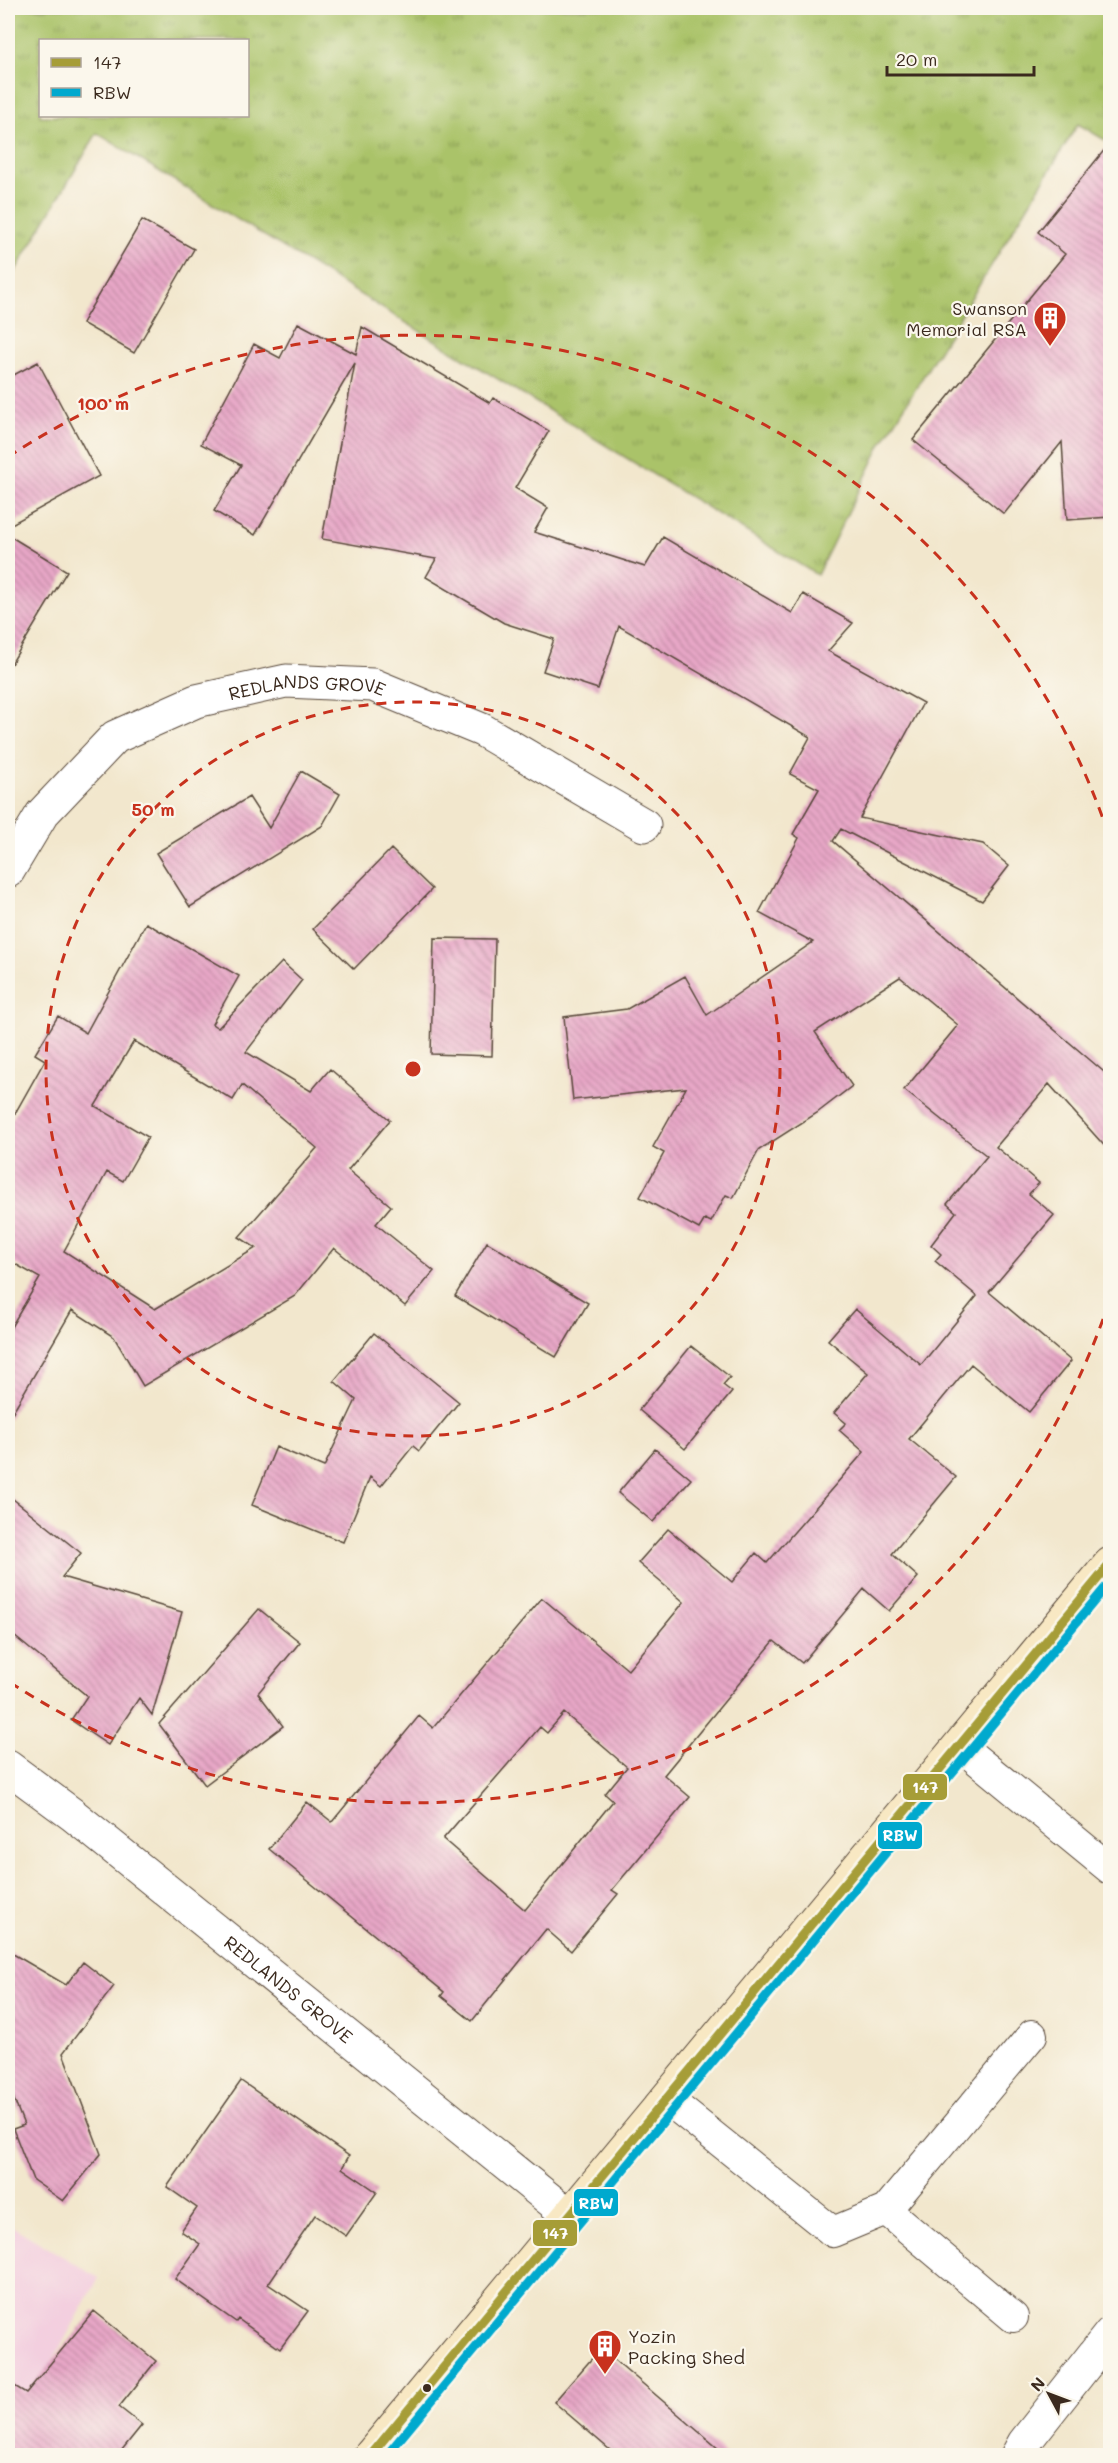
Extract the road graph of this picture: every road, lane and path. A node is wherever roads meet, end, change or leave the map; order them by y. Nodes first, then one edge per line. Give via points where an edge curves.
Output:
1 (644, 825) dead end
2 (8, 871) edge
3 (1110, 1564) edge
4 (960, 1746) junction
5 (8, 1767) edge
6 (1110, 1869) edge
7 (1032, 2035) dead end
8 (667, 2099) junction
9 (886, 2210) junction
10 (570, 2216) junction
11 (1013, 2317) dead end
12 (1110, 2334) edge
13 (370, 2456) edge
14 (1017, 2456) edge

1 - 2 street, REDLANDS GROVE via 482,730 372,685 286,681 196,702 115,737 42,814
3 - 4 main road
4 - 6 lane
4 - 8 main road
5 - 10 street, REDLANDS GROVE via 73,1815
7 - 9 lane
8 - 9 lane via 833,2232
8 - 10 main road
9 - 11 lane
10 - 13 main road
12 - 14 street via 1023,2443

